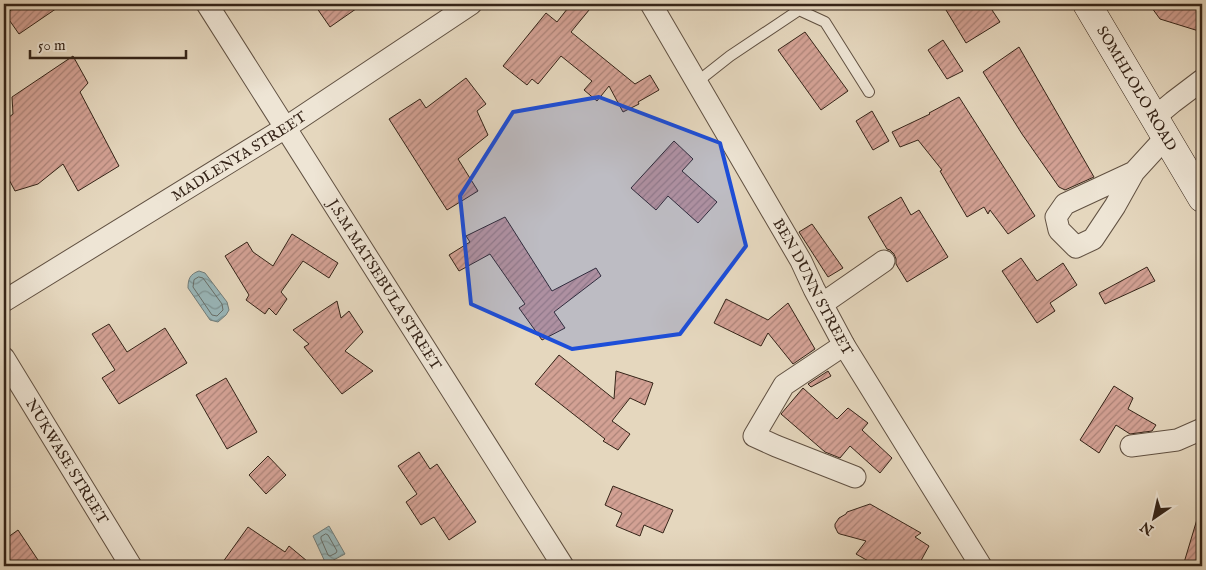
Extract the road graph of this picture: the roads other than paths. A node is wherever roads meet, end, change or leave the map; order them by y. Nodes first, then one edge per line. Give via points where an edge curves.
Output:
1 (207, 4) edge
2 (471, 4) edge
3 (651, 4) edge
4 (1086, 4) edge
5 (1202, 80) edge
6 (697, 82) junction
7 (870, 92) dead end
8 (1160, 127) junction
9 (286, 128) junction
10 (1134, 172) dead end
11 (1202, 198) edge
12 (884, 261) dead end
13 (4, 301) edge
14 (822, 304) junction
15 (844, 345) junction
16 (4, 358) edge
17 (1202, 429) edge
18 (1132, 446) dead end
19 (855, 477) dead end
20 (131, 566) edge
21 (563, 566) edge
22 (981, 566) edge

1 - 9 street, J.S.M MATSEBULA STREET
2 - 9 street, MADLENYA STREET
3 - 6 street, BEN DUNN STREET
4 - 8 main road, SOMHLOLO ROAD
5 - 8 street
6 - 7 lane via 799,10 825,22
6 - 14 street, BEN DUNN STREET via 801,261
8 - 10 street
8 - 11 main road, SOMHLOLO ROAD
9 - 13 street, MADLENYA STREET
9 - 21 street, J.S.M MATSEBULA STREET
12 - 14 street
14 - 15 street, BEN DUNN STREET
15 - 19 street via 784,385 754,436
15 - 22 street, BEN DUNN STREET
16 - 20 street, NUKWASE STREET
17 - 18 street via 1176,440

